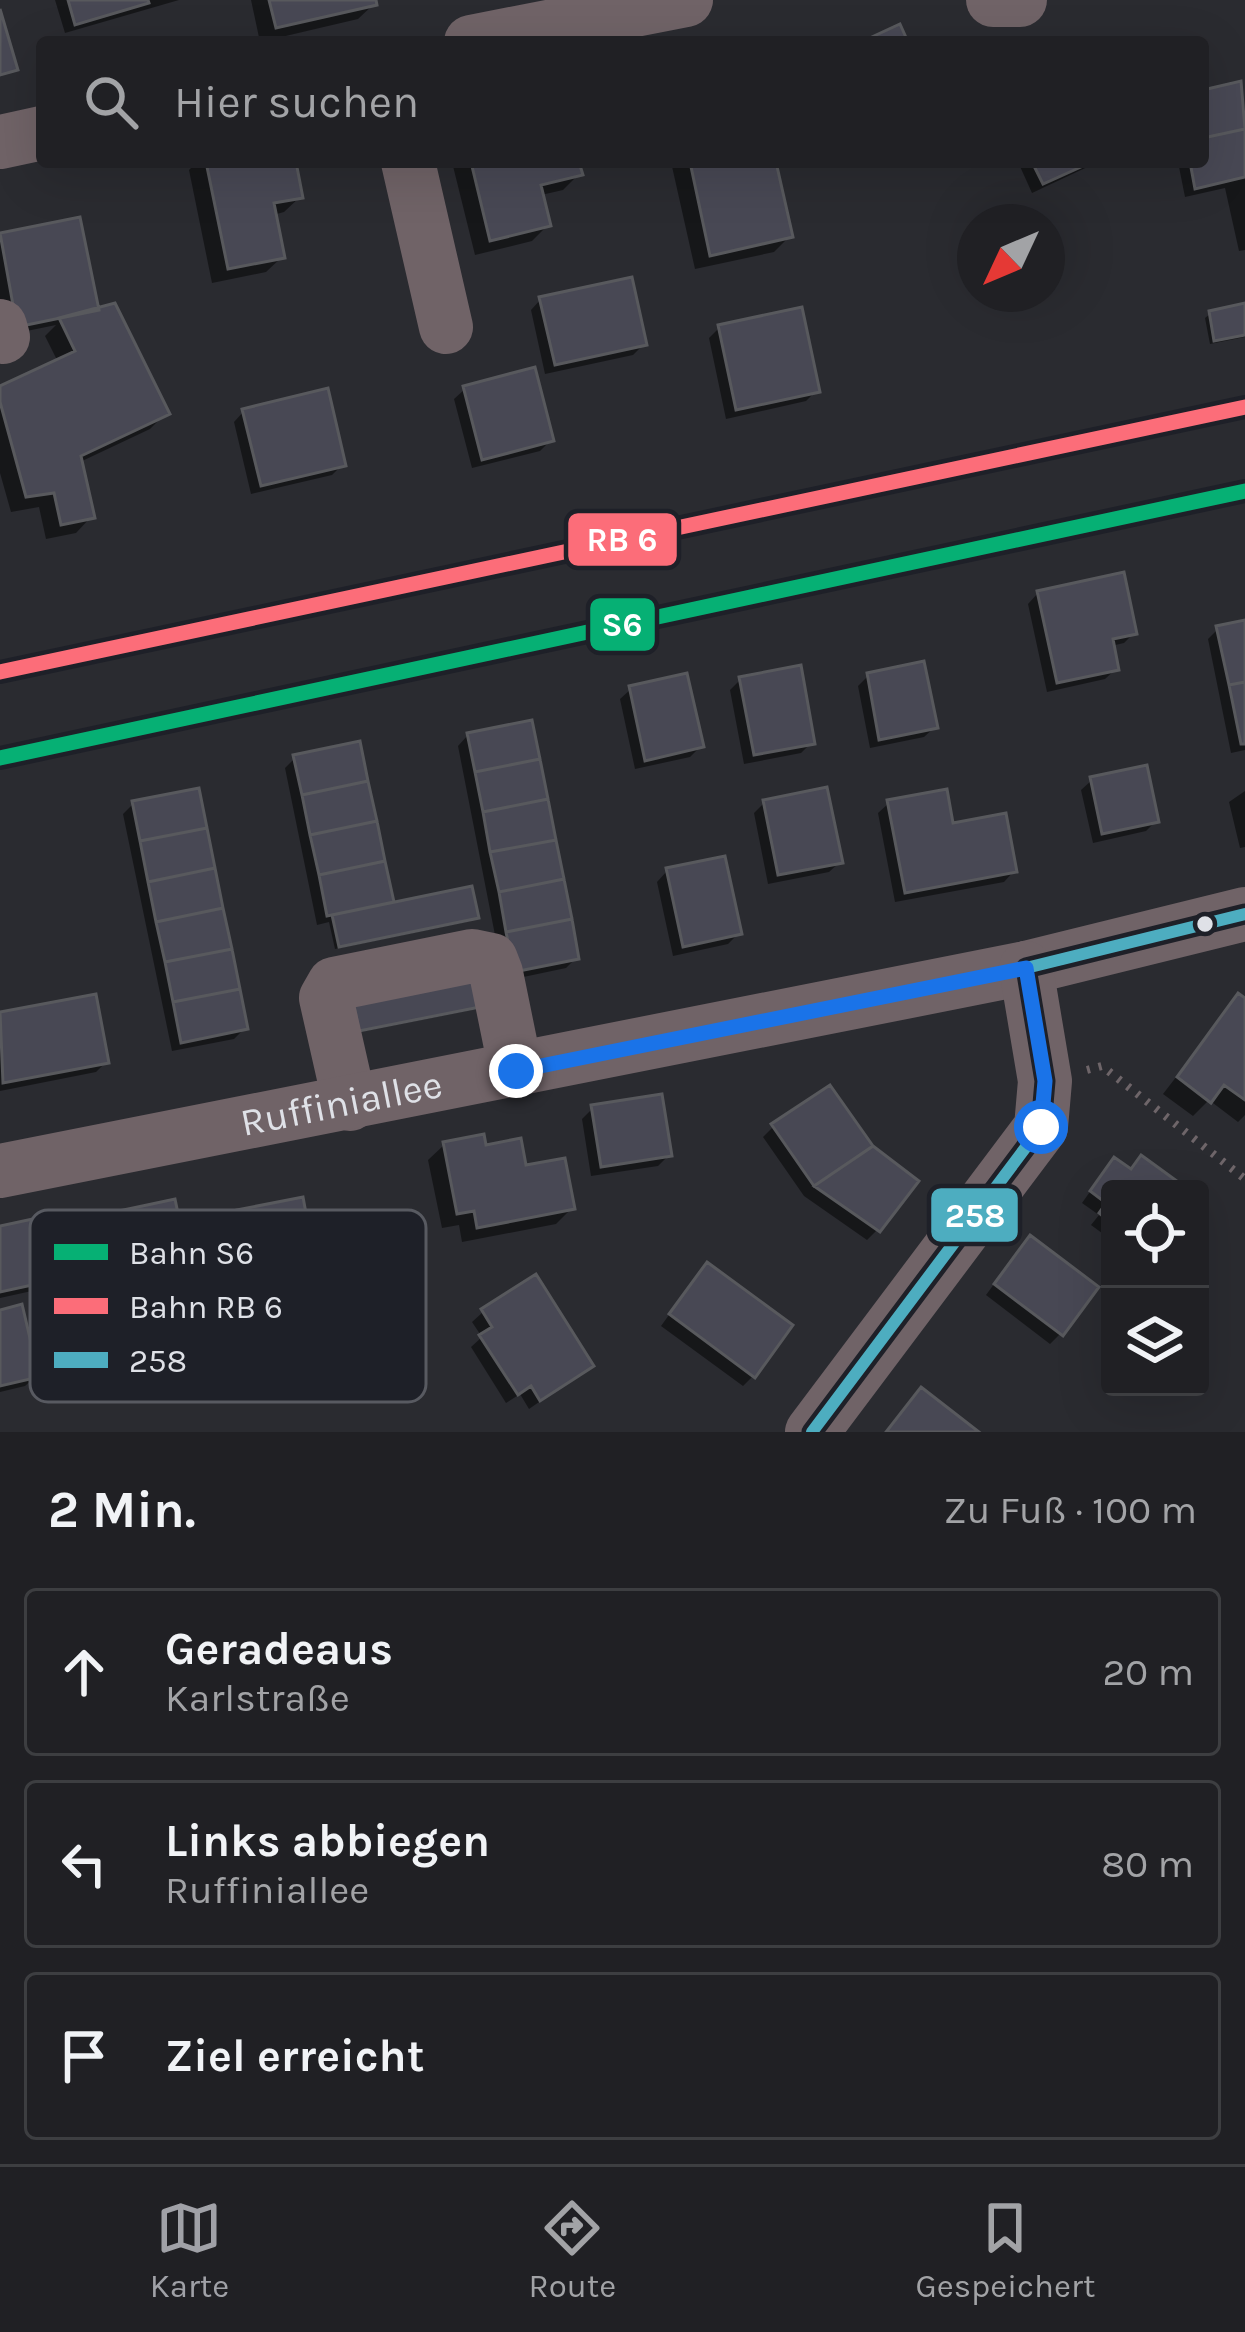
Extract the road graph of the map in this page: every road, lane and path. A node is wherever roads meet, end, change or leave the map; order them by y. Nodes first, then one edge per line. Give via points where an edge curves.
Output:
1 (686, 0) edge
2 (993, 0) edge
3 (1020, 0) edge
4 (502, 36) edge
5 (36, 134) edge
6 (0, 142) edge
7 (409, 168) edge
8 (446, 327) dead end
9 (1245, 914) edge
10 (1026, 968) junction
11 (516, 1071) junction
12 (1045, 1081) junction
13 (350, 1104) junction
14 (0, 1171) edge
15 (1245, 1179) edge
16 (812, 1432) edge

1 - 4 street
2 - 3 street
5 - 6 street
7 - 8 street
9 - 10 street, Ruffiniallee
10 - 11 street, Ruffiniallee
10 - 12 street
11 - 13 street, Ruffiniallee
11 - 13 street via 490,960 472,956 334,984 326,998
12 - 15 path via 1102,1066
12 - 16 street via 1041,1127
13 - 14 street, Ruffiniallee

